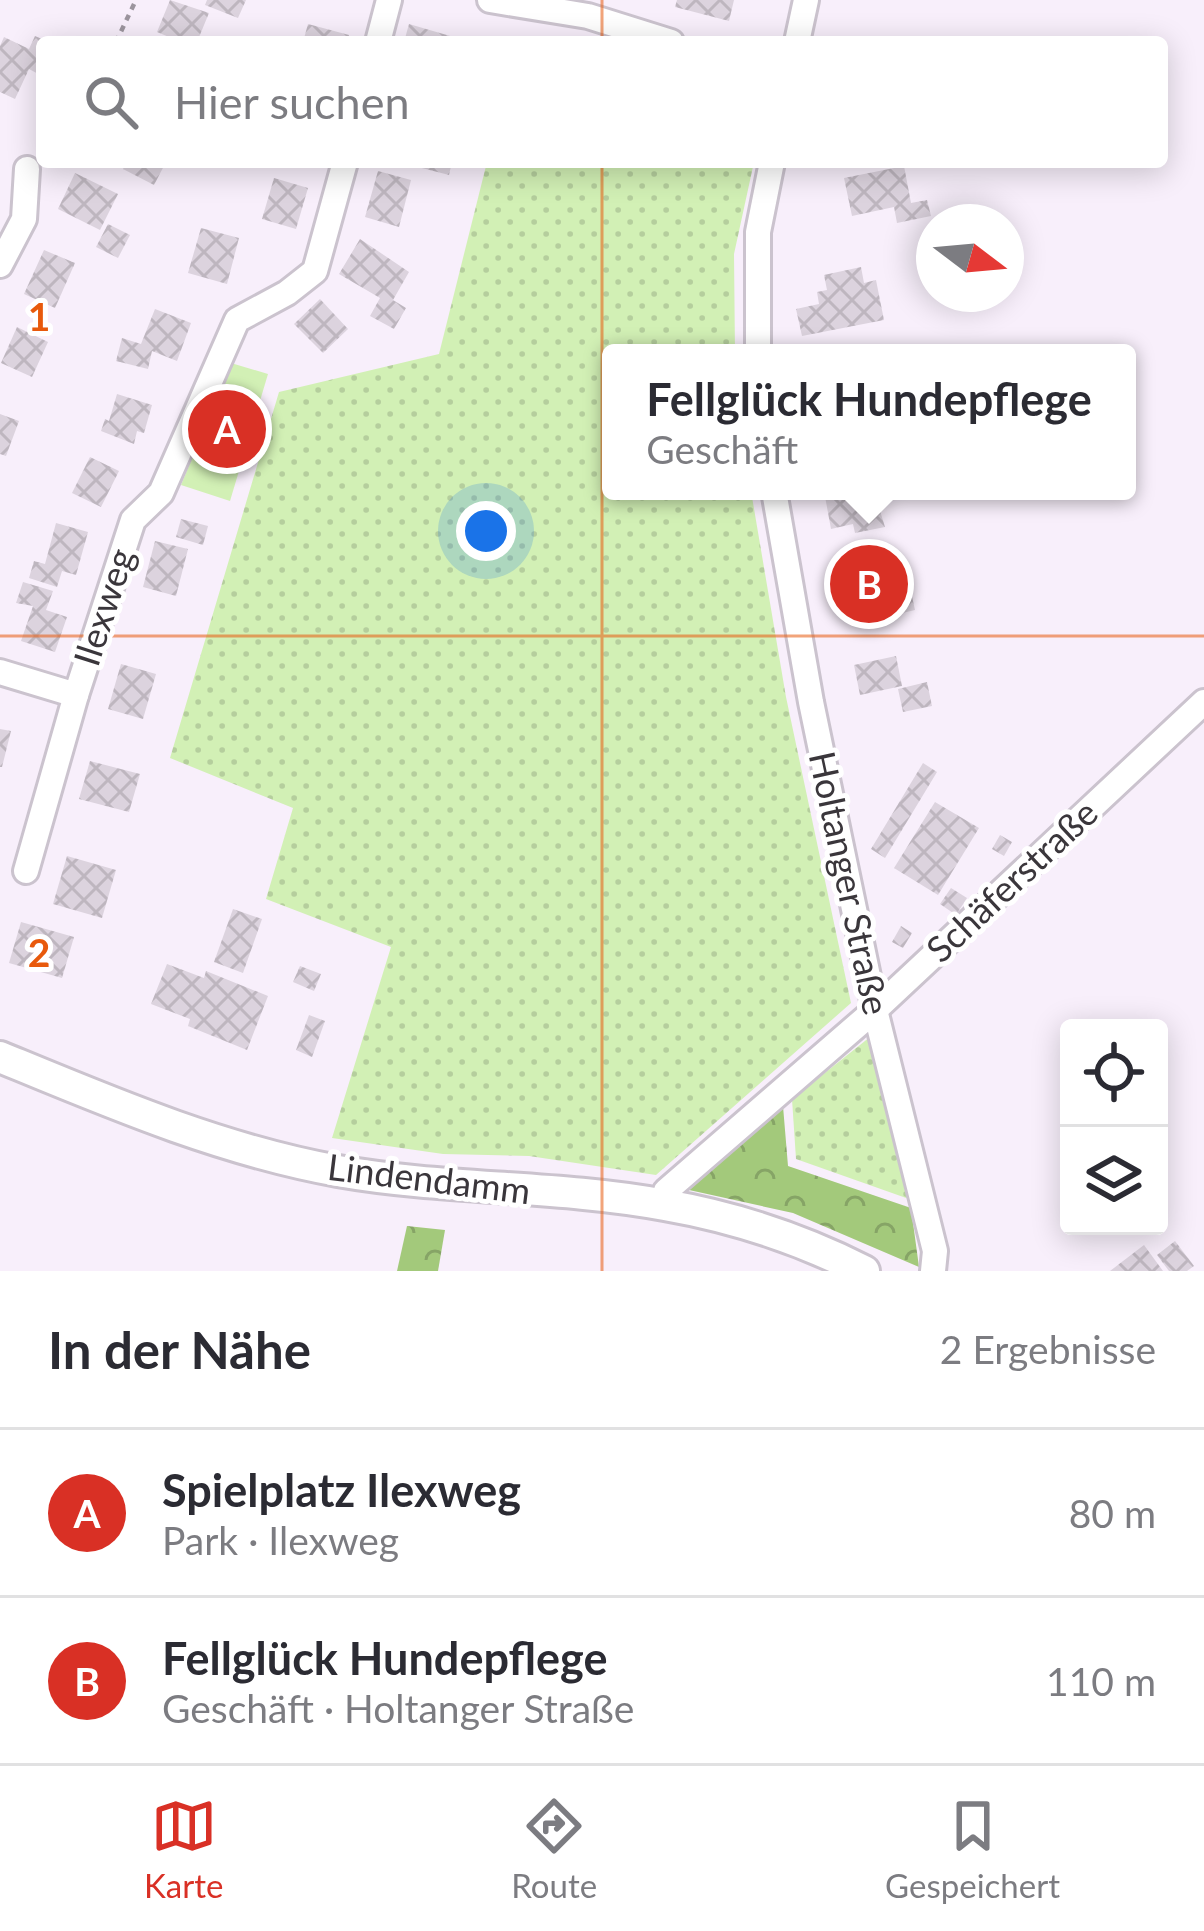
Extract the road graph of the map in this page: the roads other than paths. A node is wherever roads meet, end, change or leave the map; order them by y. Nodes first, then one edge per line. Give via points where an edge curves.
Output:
1 (389, 0) edge
2 (490, 0) edge
3 (806, 0) edge
4 (502, 1) edge
5 (380, 36) edge
6 (652, 36) edge
7 (797, 36) edge
8 (343, 168) edge
9 (771, 168) edge
10 (27, 169) dead end
11 (0, 265) edge
12 (758, 344) edge
13 (776, 500) edge
14 (0, 672) edge
15 (76, 694) junction
16 (1204, 702) edge
17 (26, 871) dead end
18 (875, 1010) junction
19 (0, 1057) edge
20 (662, 1204) junction
21 (864, 1271) edge
22 (933, 1271) edge

1 - 5 street
2 - 4 street
3 - 7 street
4 - 6 street
8 - 15 street, Ilexweg via 315,272 237,320 160,494 133,520
9 - 12 street via 758,232
10 - 11 street via 24,219
13 - 18 street, Holtanger Straße
14 - 15 street, Ilexweg
15 - 17 street, Ilexweg
16 - 18 street, Schäferstraße
18 - 20 street, Schäferstraße via 666,1191
18 - 22 street, Holtanger Straße via 935,1251
19 - 20 street, Lindendamm via 194,1133 294,1161 424,1184
20 - 21 street, Lindendamm via 795,1239

